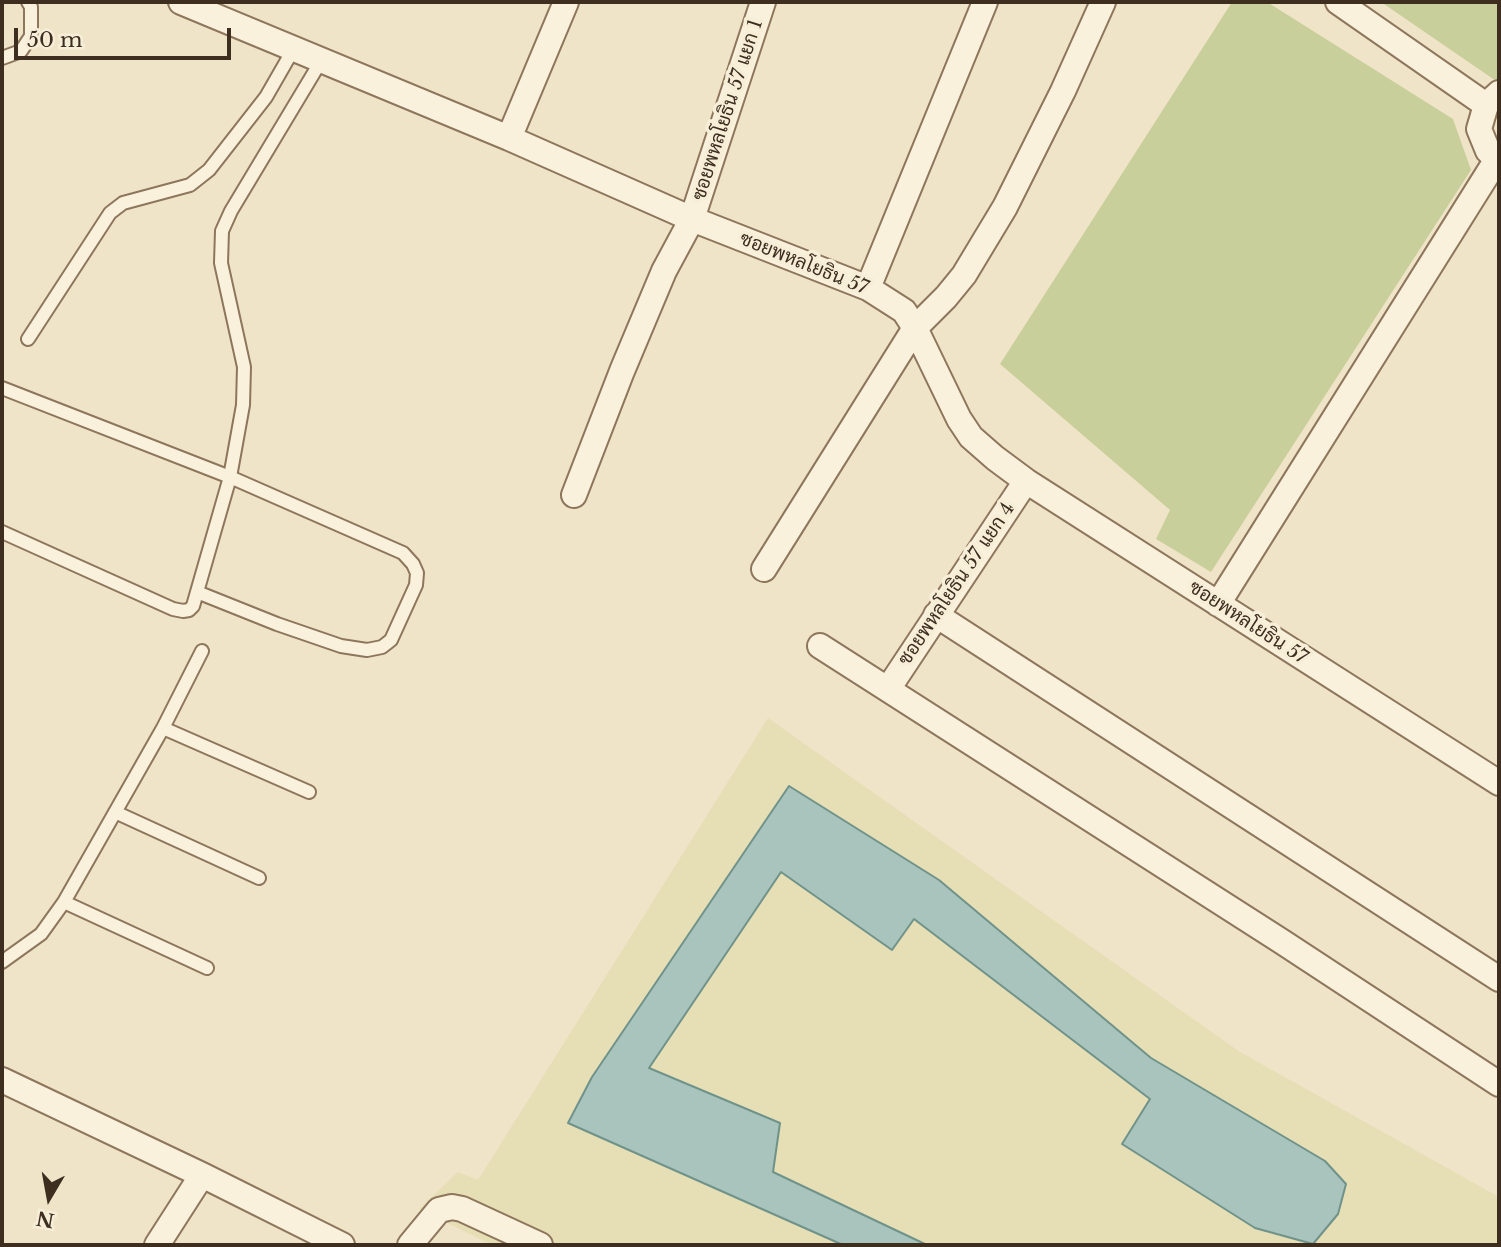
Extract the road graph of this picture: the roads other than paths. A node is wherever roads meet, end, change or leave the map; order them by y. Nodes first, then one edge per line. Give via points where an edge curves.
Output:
1 (28, 2) edge
2 (181, 2) edge
3 (566, 2) edge
4 (764, 2) edge
5 (985, 2) edge
6 (1103, 2) edge
7 (1338, 2) edge
8 (293, 50) junction
9 (2, 58) edge
10 (321, 61) junction
11 (1493, 99) edge
12 (509, 138) junction
13 (1498, 160) edge
14 (692, 219) junction
15 (868, 288) junction
16 (915, 328) junction
17 (28, 339) dead end
18 (2, 388) edge
19 (230, 477) junction
20 (1026, 481) junction
21 (575, 495) dead end
22 (2, 531) edge
23 (764, 569) dead end
24 (197, 592) junction
25 (1218, 604) junction
26 (936, 615) junction
27 (820, 646) dead end
28 (202, 651) dead end
29 (888, 688) junction
30 (163, 728) junction
31 (1499, 783) edge
32 (309, 792) dead end
33 (115, 812) junction
34 (259, 878) dead end
35 (64, 902) junction
36 (2, 962) edge
37 (207, 968) dead end
38 (1499, 979) edge
39 (2, 1080) edge
40 (1499, 1084) edge
41 (202, 1175) junction
42 (157, 1245) edge
43 (342, 1245) edge
44 (410, 1245) edge
45 (540, 1245) edge

1 - 9 lane via 32,7 31,36 21,51
2 - 8 street, ซอยพหลโยธิน 57
3 - 12 street
4 - 14 street, ซอยพหลโยธิน 57 แยก 1
5 - 15 street
6 - 16 street via 1005,207 964,275
7 - 11 street
8 - 10 street, ซอยพหลโยธิน 57
8 - 17 lane via 266,97 209,170 190,185 123,203 110,213
10 - 12 street, ซอยพหลโยธิน 57
10 - 19 lane via 222,231 222,263 244,368 243,405
11 - 13 street via 1479,128 1488,151
12 - 14 street, ซอยพหลโยธิน 57
13 - 25 street
14 - 15 street, ซอยพหลโยธิน 57
14 - 21 street, ซอยพหลโยธิน 57 แยก 1 via 664,271
15 - 16 street, ซอยพหลโยธิน 57 via 904,311
16 - 20 street, ซอยพหลโยธิน 57 via 971,437
16 - 23 street
18 - 19 lane
19 - 24 lane
19 - 24 lane via 402,553 417,573 416,585 391,640 368,650 276,624
20 - 25 street, ซอยพหลโยธิน 57
20 - 26 street, ซอยพหลโยธิน 57 แยก 4
22 - 24 lane via 173,609 189,610
25 - 31 street, ซอยพหลโยธิน 57
26 - 29 street, ซอยพหลโยธิน 57 แยก 4
26 - 38 street
27 - 29 street
28 - 30 lane
29 - 40 street
30 - 32 lane
30 - 33 lane
33 - 34 lane
33 - 35 lane
35 - 36 lane via 41,934
35 - 37 lane
39 - 41 street
41 - 42 street
41 - 43 street
44 - 45 street via 439,1210 452,1207

